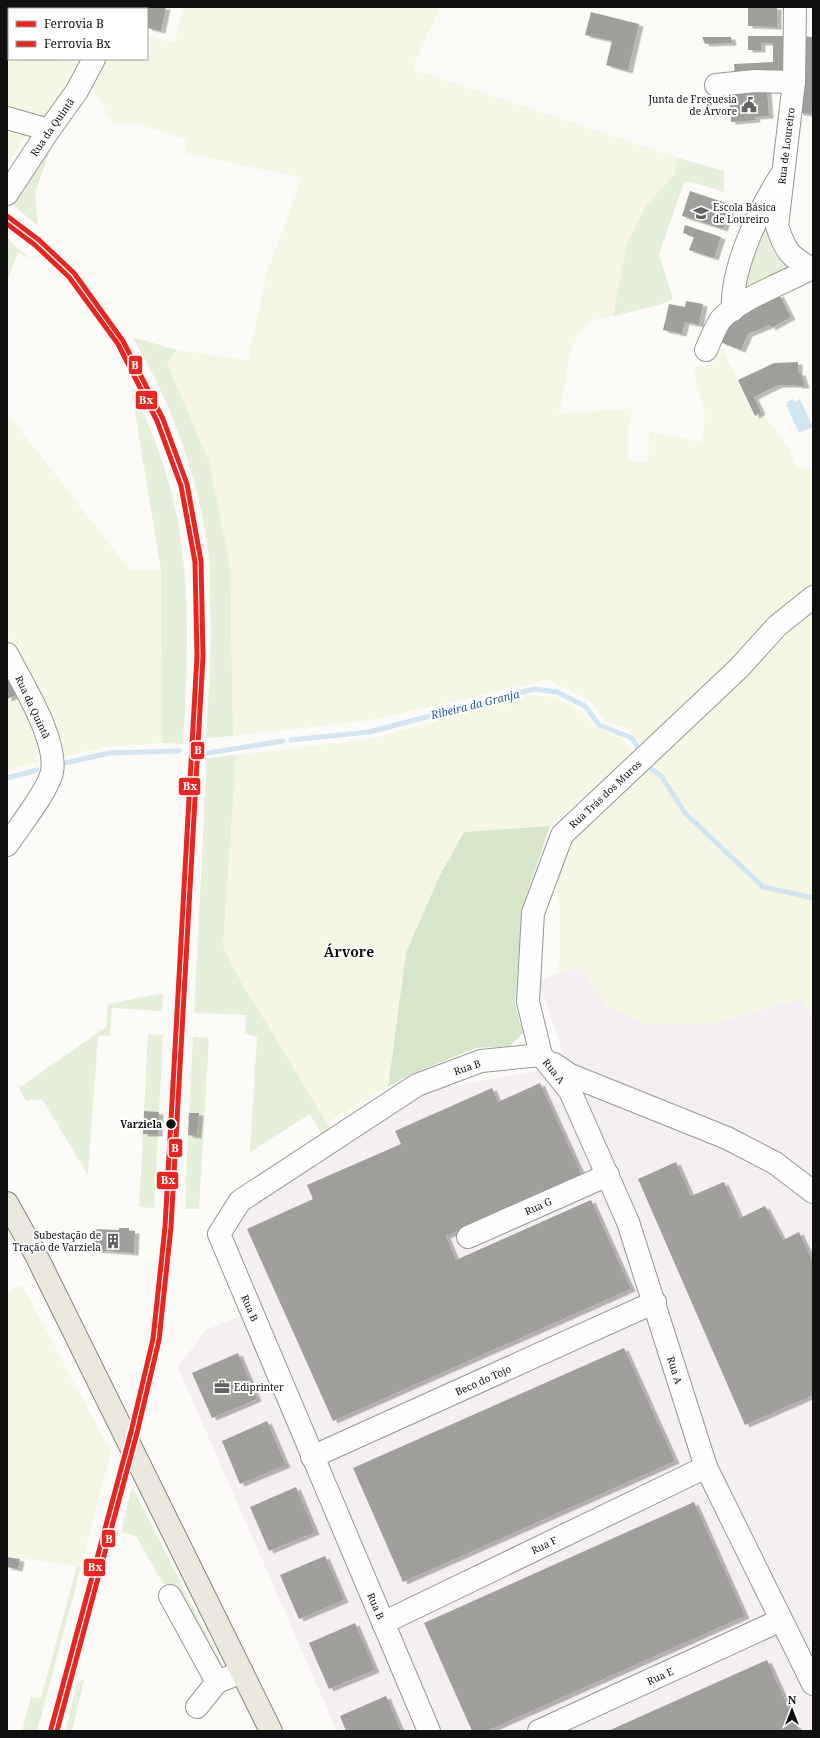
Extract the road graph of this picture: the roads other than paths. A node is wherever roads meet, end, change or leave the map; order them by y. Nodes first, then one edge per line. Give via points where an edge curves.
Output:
1 (796, 7) edge
2 (94, 60) edge
3 (794, 82) junction
4 (716, 85) dead end
5 (7, 118) edge
6 (49, 130) junction
7 (783, 173) junction
8 (7, 194) edge
9 (812, 269) edge
10 (733, 310) junction
11 (706, 350) dead end
12 (813, 597) edge
13 (7, 654) edge
14 (7, 845) edge
15 (541, 1055) junction
16 (608, 1175) junction
17 (813, 1192) edge
18 (7, 1203) edge
19 (468, 1237) dead end
20 (654, 1302) junction
21 (312, 1457) junction
22 (706, 1467) junction
23 (170, 1596) dead end
24 (782, 1620) junction
25 (383, 1624) junction
26 (242, 1672) junction
27 (217, 1682) junction
28 (813, 1684) edge
29 (197, 1707) dead end
30 (271, 1731) edge
31 (429, 1731) edge
32 (539, 1731) edge

1 - 3 street, Rua de Loureiro
2 - 6 street, Rua da Quintã via 78,91
3 - 4 street via 755,81
3 - 7 street, Rua de Loureiro
5 - 6 street
6 - 8 street, Rua da Quintã
7 - 9 street, Rua de Loureiro via 777,226 783,246
7 - 10 street via 753,226 736,279 732,299
9 - 10 street
10 - 11 street via 720,322
12 - 15 street, Rua Trás dos Muros via 777,626 738,668 562,835 533,914 528,1002
13 - 14 street, Rua da Quintã via 36,711 51,748 52,772 46,787
15 - 16 street, Rua A via 570,1091
15 - 17 street via 570,1074 727,1138 776,1163
15 - 21 street, Rua B via 481,1061 417,1085 240,1201 219,1234
16 - 19 street, Rua G
16 - 20 street, Rua A via 628,1222
18 - 26 main road via 36,1255
20 - 21 street, Beco do Tojo
20 - 22 street, Rua A
21 - 25 street, Rua B
22 - 24 street, Rua A
22 - 25 street, Rua F
23 - 27 street
24 - 28 street, Rua A
24 - 32 street, Rua E
25 - 31 street, Rua B
26 - 27 street
26 - 30 main road
27 - 29 street

